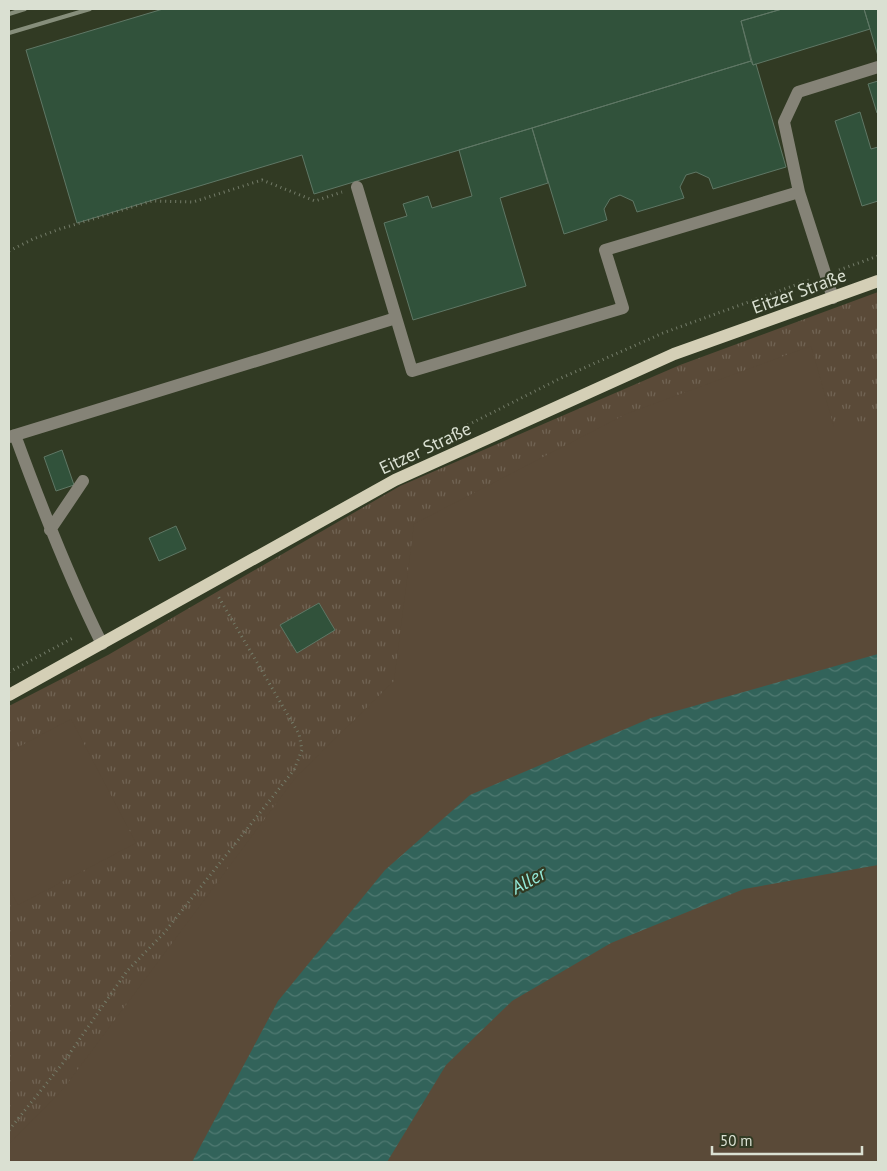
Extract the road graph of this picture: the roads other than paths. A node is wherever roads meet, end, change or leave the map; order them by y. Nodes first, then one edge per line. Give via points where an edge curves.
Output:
1 (878, 67) edge
2 (357, 187) road end
3 (799, 192) junction
4 (878, 281) edge
5 (833, 298) junction
6 (396, 318) junction
7 (12, 436) edge
8 (82, 481) dead end
9 (50, 530) junction
10 (102, 644) junction
11 (9, 695) edge

1 - 3 lane via 798,92 784,122
2 - 6 lane
3 - 5 lane
3 - 6 lane via 605,250 623,308 412,371
4 - 5 main road, Eitzer Straße
5 - 10 main road, Eitzer Straße via 674,354 396,480
6 - 7 lane
7 - 9 lane
8 - 9 lane
9 - 10 lane
10 - 11 main road, Eitzer Straße

